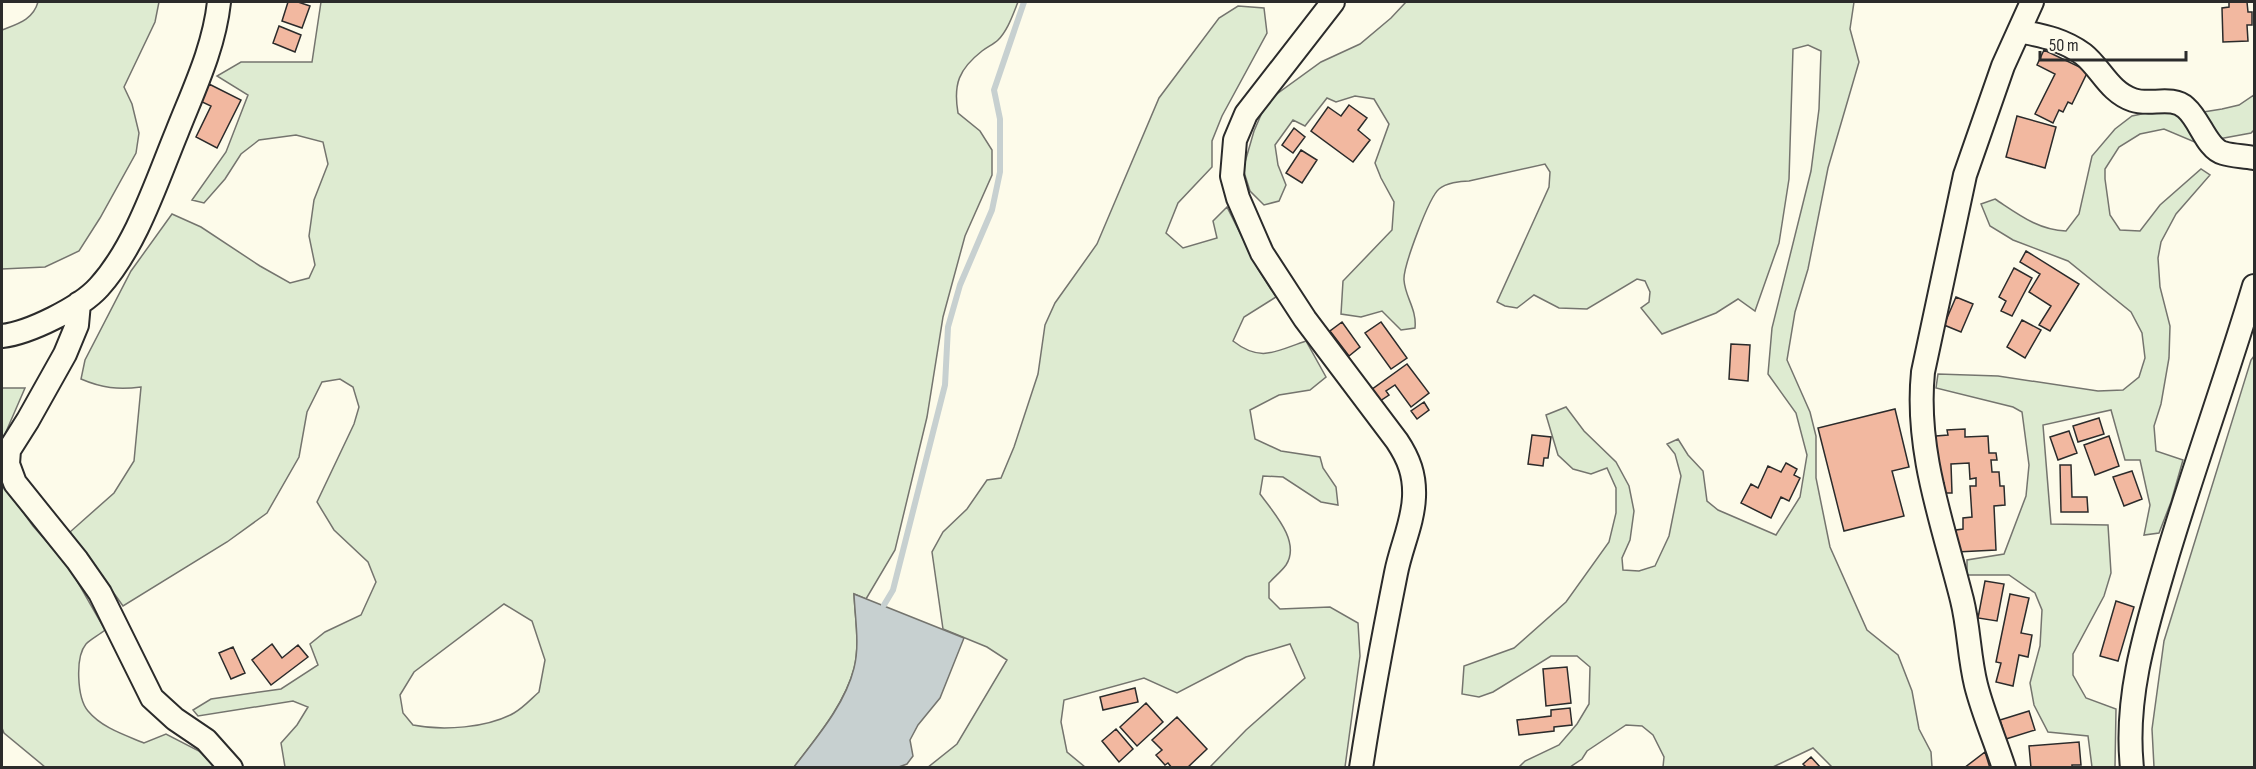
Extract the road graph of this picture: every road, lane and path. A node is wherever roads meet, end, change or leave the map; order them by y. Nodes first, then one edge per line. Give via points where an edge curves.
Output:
1 (219, 2) edge
2 (1333, 2) edge
3 (2032, 2) edge
4 (2019, 31) junction
5 (2254, 158) edge
6 (2254, 286) edge
7 (80, 303) junction
8 (2, 336) edge
9 (231, 768) edge
10 (1361, 768) edge
11 (2004, 768) edge
12 (2132, 768) edge

1 - 7 street via 202,72 149,201 119,260 98,288
2 - 10 street via 1246,114 1235,140 1232,176 1262,253 1305,319 1397,441 1413,473 1412,516 1375,677
3 - 4 street
4 - 5 street via 2058,39 2084,56 2112,88 2134,100 2185,106 2201,125 2211,146 2221,153
4 - 11 street via 1965,175 1921,391 1925,453 1933,494 1962,601 1976,685
6 - 12 street via 2182,508 2139,658 2131,721
7 - 8 street
7 - 9 street via 77,325 65,354 9,450 8,464 15,483 100,593 152,698 206,740

